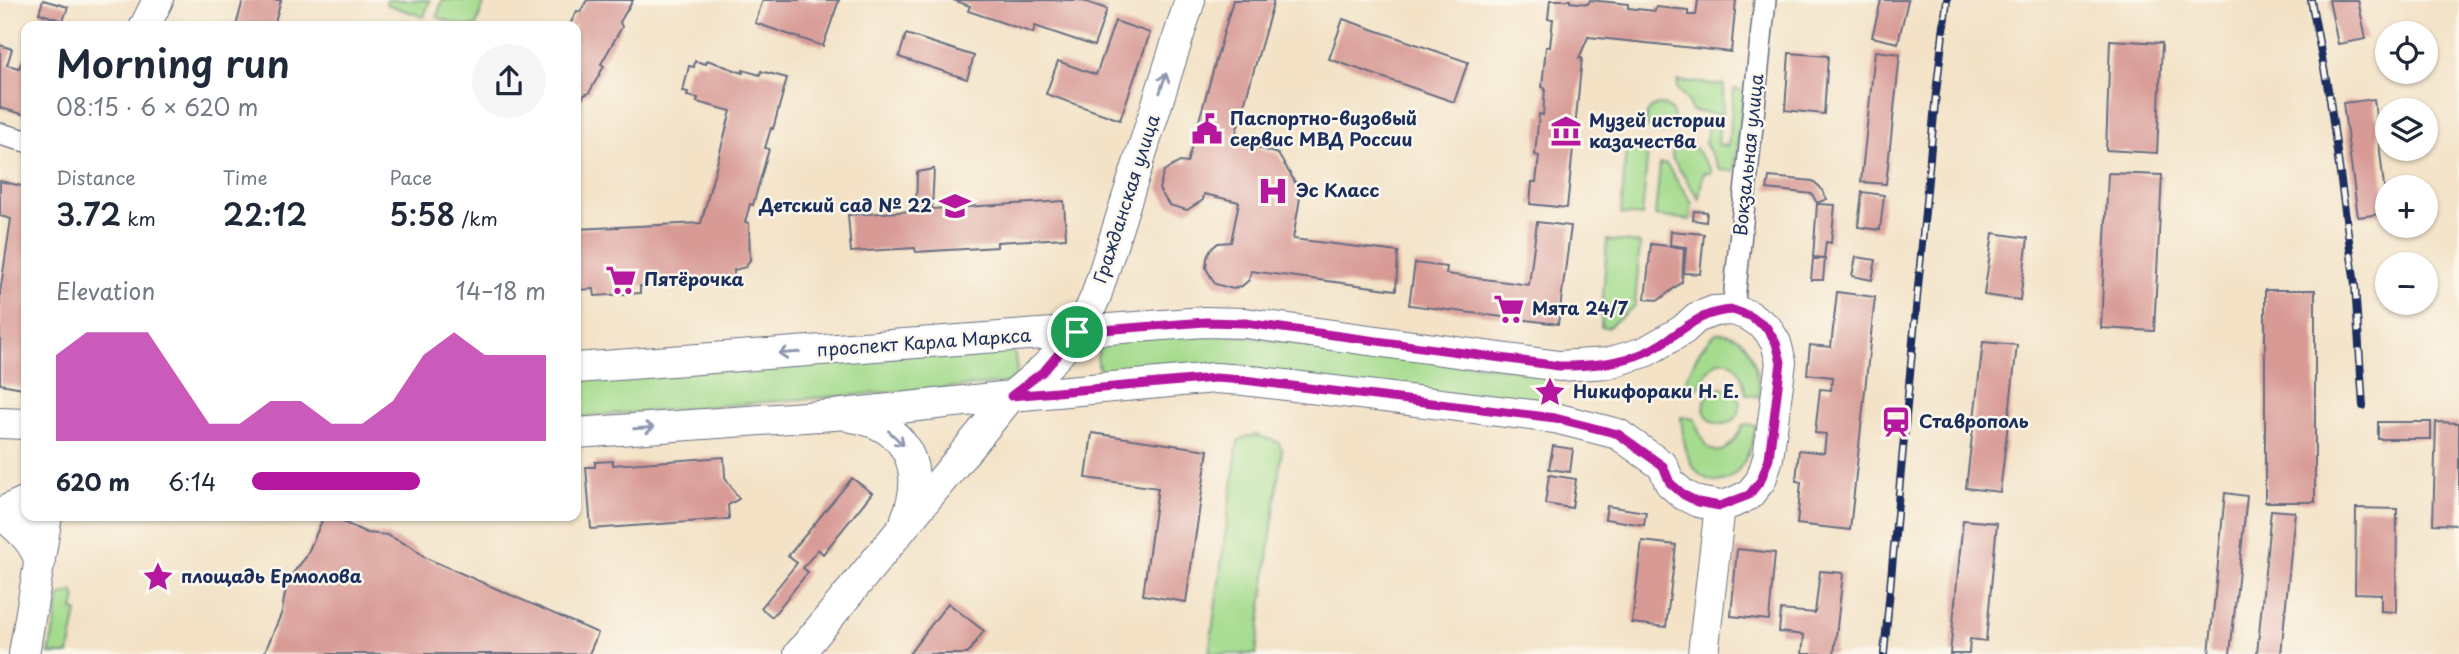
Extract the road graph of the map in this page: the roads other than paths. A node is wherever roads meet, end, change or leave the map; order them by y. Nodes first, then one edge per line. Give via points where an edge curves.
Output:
1 (158, 0) edge
2 (1190, 0) edge
3 (1765, 0) edge
4 (148, 21) edge
5 (0, 134) edge
6 (21, 140) edge
7 (1733, 310) junction
8 (1077, 332) junction
9 (581, 368) edge
10 (1011, 396) junction
11 (834, 415) junction
12 (0, 423) edge
13 (21, 424) edge
14 (581, 433) edge
15 (21, 503) edge
16 (1720, 506) junction
17 (0, 513) edge
18 (46, 521) edge
19 (895, 539) junction
20 (40, 563) junction
21 (24, 654) edge
22 (799, 654) edge
23 (1703, 654) edge

1 - 4 main road
8 -> 2 main road, Гражданская улица via 1096,296
3 - 7 street, Вокзальная улица
5 - 6 street
7 - 8 main road, проспект Карла Маркса via 1696,318 1645,352 1600,364 1567,366 1245,323
7 - 16 main road via 1767,328 1781,362 1769,458 1761,480 1749,495
8 -> 9 main road, проспект Карла Маркса
8 - 10 main road, Гражданская улица via 1045,370
10 - 11 main road
10 - 16 main road via 1215,378 1555,418 1618,434 1663,466 1670,483 1684,495
10 - 19 main road, Гражданская улица
14 -> 11 main road
11 -> 19 main road, Гражданская улица via 880,425 897,435 908,451 914,498
12 - 13 main road
15 - 17 main road
16 - 23 main road
17 - 20 main road via 36,548
18 - 20 main road
19 - 22 main road, Гражданская улица
20 - 21 main road

